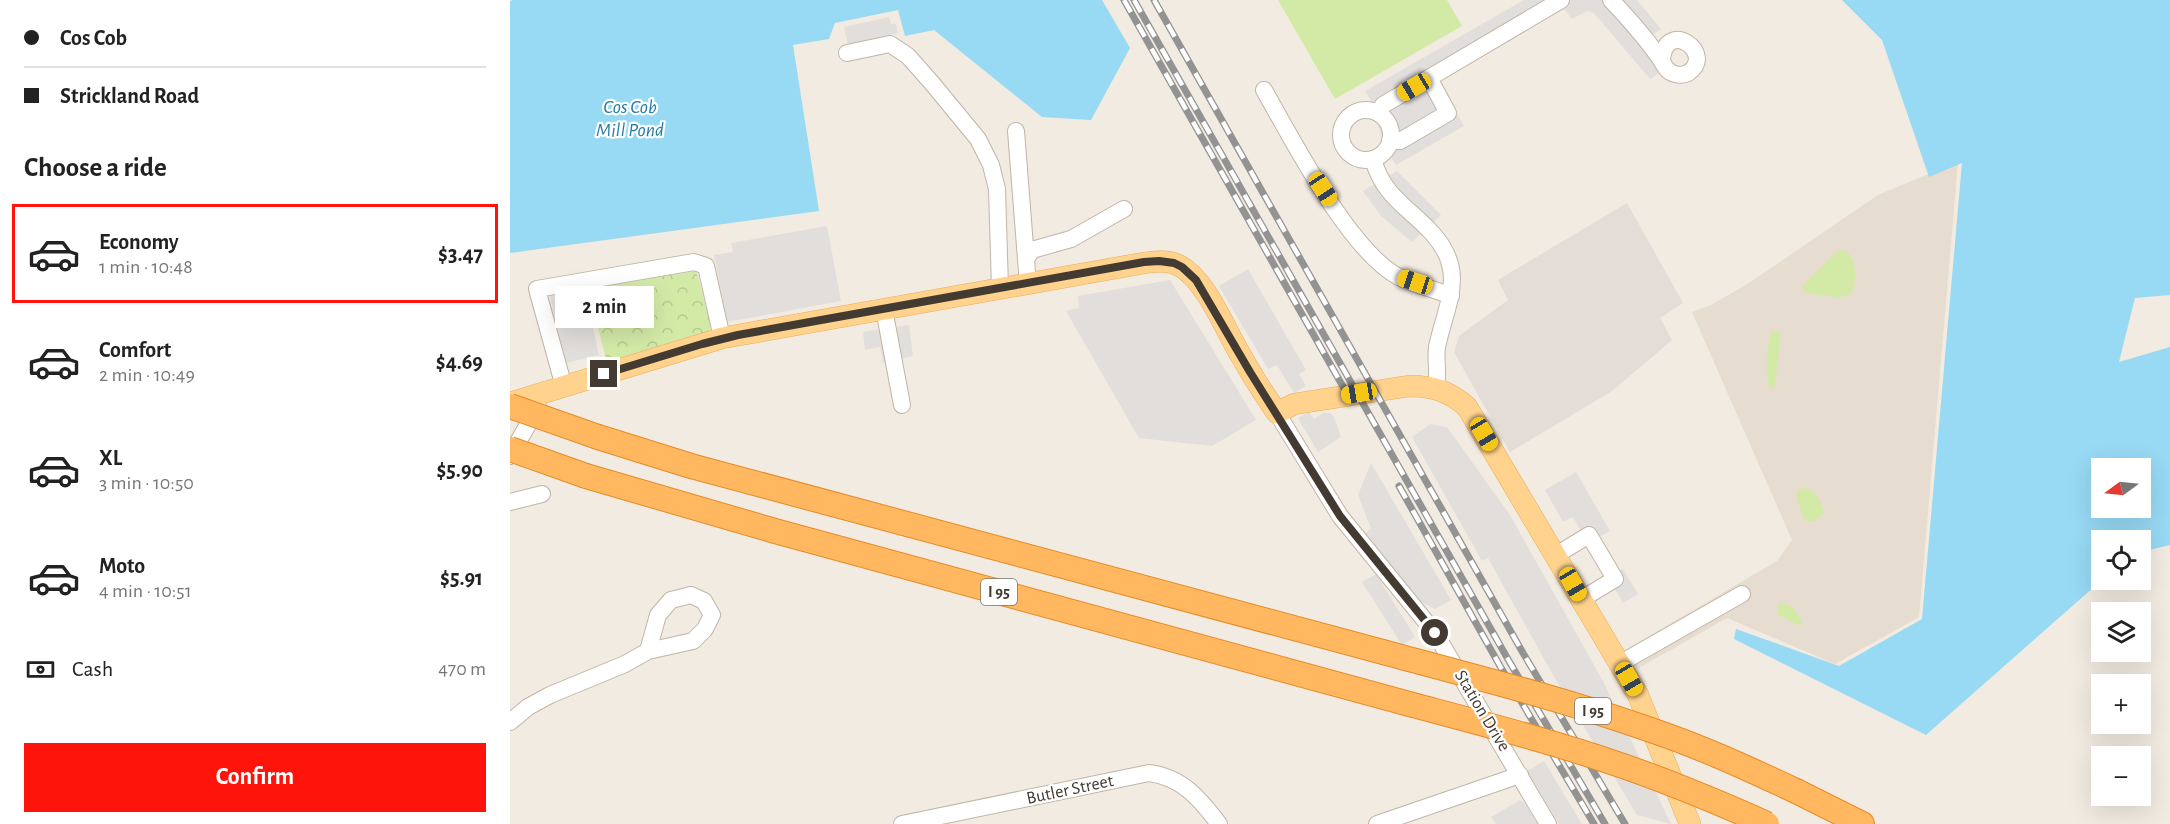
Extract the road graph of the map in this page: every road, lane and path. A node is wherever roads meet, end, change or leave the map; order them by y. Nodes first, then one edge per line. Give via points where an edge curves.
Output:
1 (1561, 0) edge
2 (1611, 0) edge
3 (1670, 43) junction
4 (1648, 44) junction
5 (847, 53) dead end
6 (1662, 60) junction
7 (1429, 78) junction
8 (1264, 90) dead end
9 (1378, 113) junction
10 (1016, 131) dead end
11 (1390, 141) junction
12 (1373, 159) junction
13 (1124, 209) dead end
14 (1026, 259) junction
15 (1028, 284) junction
16 (1000, 288) junction
17 (1451, 296) junction
18 (884, 309) junction
19 (722, 339) junction
20 (564, 387) junction
21 (1436, 388) junction
22 (543, 393) junction
23 (510, 404) edge
24 (902, 405) dead end
25 (1277, 413) junction
26 (510, 449) edge
27 (510, 456) edge
28 (542, 494) dead end
29 (510, 502) edge
30 (1556, 555) junction
31 (1742, 594) dead end
32 (1582, 599) junction
33 (648, 651) dead end
34 (1620, 664) junction
35 (510, 722) edge
36 (1520, 775) junction
37 (1414, 818) edge
38 (1857, 821) edge
39 (902, 824) edge
40 (1219, 824) edge
41 (1377, 824) edge
42 (1548, 824) edge
43 (1690, 824) edge
44 (1767, 824) edge

1 - 7 street
2 - 4 street
3 - 4 street
3 - 6 street
3 - 6 street via 1678,40 1692,46 1696,55 1694,67 1677,75 1668,71
4 - 6 street
5 - 16 street via 890,44 908,56 978,139 997,189
7 - 9 street via 1383,105
7 - 11 street via 1449,113 1400,141
8 - 17 street via 1343,220 1377,261 1400,277
9 - 11 street via 1387,122
9 - 12 street via 1359,111 1341,129 1343,144 1352,155
10 - 14 street
11 - 12 street via 1386,150
12 - 17 street via 1386,190 1442,245 1452,274
13 - 14 street via 1071,239 1032,250
14 - 15 street
15 - 16 main road
15 - 25 main road, Station Drive via 1159,261 1182,267 1196,280
16 - 18 main road
17 - 21 street via 1436,354
18 - 19 main road
18 - 24 street
19 - 20 main road
19 - 20 street via 705,266 694,262 537,289
20 - 22 main road
21 - 25 main road via 1399,387 1294,404
21 - 30 main road via 1457,399 1472,414
22 - 23 main road
22 - 27 street
23 - 38 highway, I 95, bridge via 691,466 1546,696 1738,764
25 - 36 street, Station Drive via 1340,516 1435,633
26 - 44 highway, I 95, bridge via 586,476 775,531 1541,740 1673,784
28 - 29 street
30 - 32 main road
30 - 32 street via 1589,535 1615,579
31 - 34 street
32 - 34 main road
33 - 35 street via 550,694
34 - 43 main road via 1638,694
36 - 37 street
36 - 42 street, Station Drive
37 - 41 street
39 - 40 street, Butler Street via 1149,773 1171,779 1194,793

